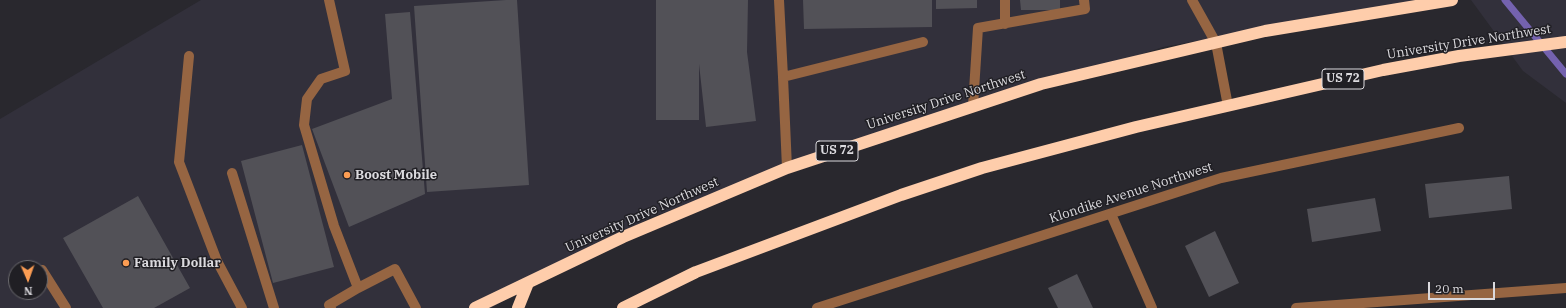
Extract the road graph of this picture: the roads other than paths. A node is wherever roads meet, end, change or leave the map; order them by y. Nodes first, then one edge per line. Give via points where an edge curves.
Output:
1 (329, 0) edge
2 (779, 0) edge
3 (1005, 0) edge
4 (1084, 0) edge
5 (1192, 0) edge
6 (1446, 1) edge
7 (1005, 24) junction
8 (923, 42) dead end
9 (1566, 42) edge
10 (1216, 43) junction
11 (189, 56) dead end
12 (783, 77) junction
13 (973, 106) junction
14 (1228, 106) junction
15 (1459, 128) dead end
16 (787, 168) junction
17 (232, 173) dead end
18 (1111, 214) junction
19 (48, 280) edge
20 (528, 283) junction
21 (358, 288) junction
22 (1566, 288) edge
23 (327, 307) edge
24 (66, 308) edge
25 (242, 308) edge
26 (274, 308) edge
27 (416, 308) edge
28 (475, 308) edge
29 (518, 308) edge
30 (623, 308) edge
31 (817, 308) edge
32 (1152, 308) edge
33 (1296, 308) edge

1 - 21 street via 345,71 321,79 307,99 304,125 334,226
2 - 12 street
3 - 7 street
4 - 7 street via 1085,9
5 - 10 street
6 - 10 highway, University Drive Northwest / US 72 via 1265,31
7 - 13 street via 978,28
8 - 12 street
9 - 14 highway, University Drive Northwest / US 72 via 1458,56 1383,70
10 - 13 highway, University Drive Northwest / US 72 via 1041,84
10 - 14 street
11 - 25 street via 179,162 217,262
12 - 16 street
13 - 16 highway, University Drive Northwest / US 72
14 - 30 highway, University Drive Northwest / US 72 via 1045,150 901,195 696,272
15 - 18 street, Klondike Avenue Northwest via 1221,178
16 - 20 highway, University Drive Northwest / US 72 via 623,237
17 - 26 street
18 - 31 street, Klondike Avenue Northwest
18 - 32 street
19 - 24 street
20 - 28 highway, University Drive Northwest / US 72
20 - 29 highway
21 - 23 street
21 - 27 street via 395,270
22 - 33 street

